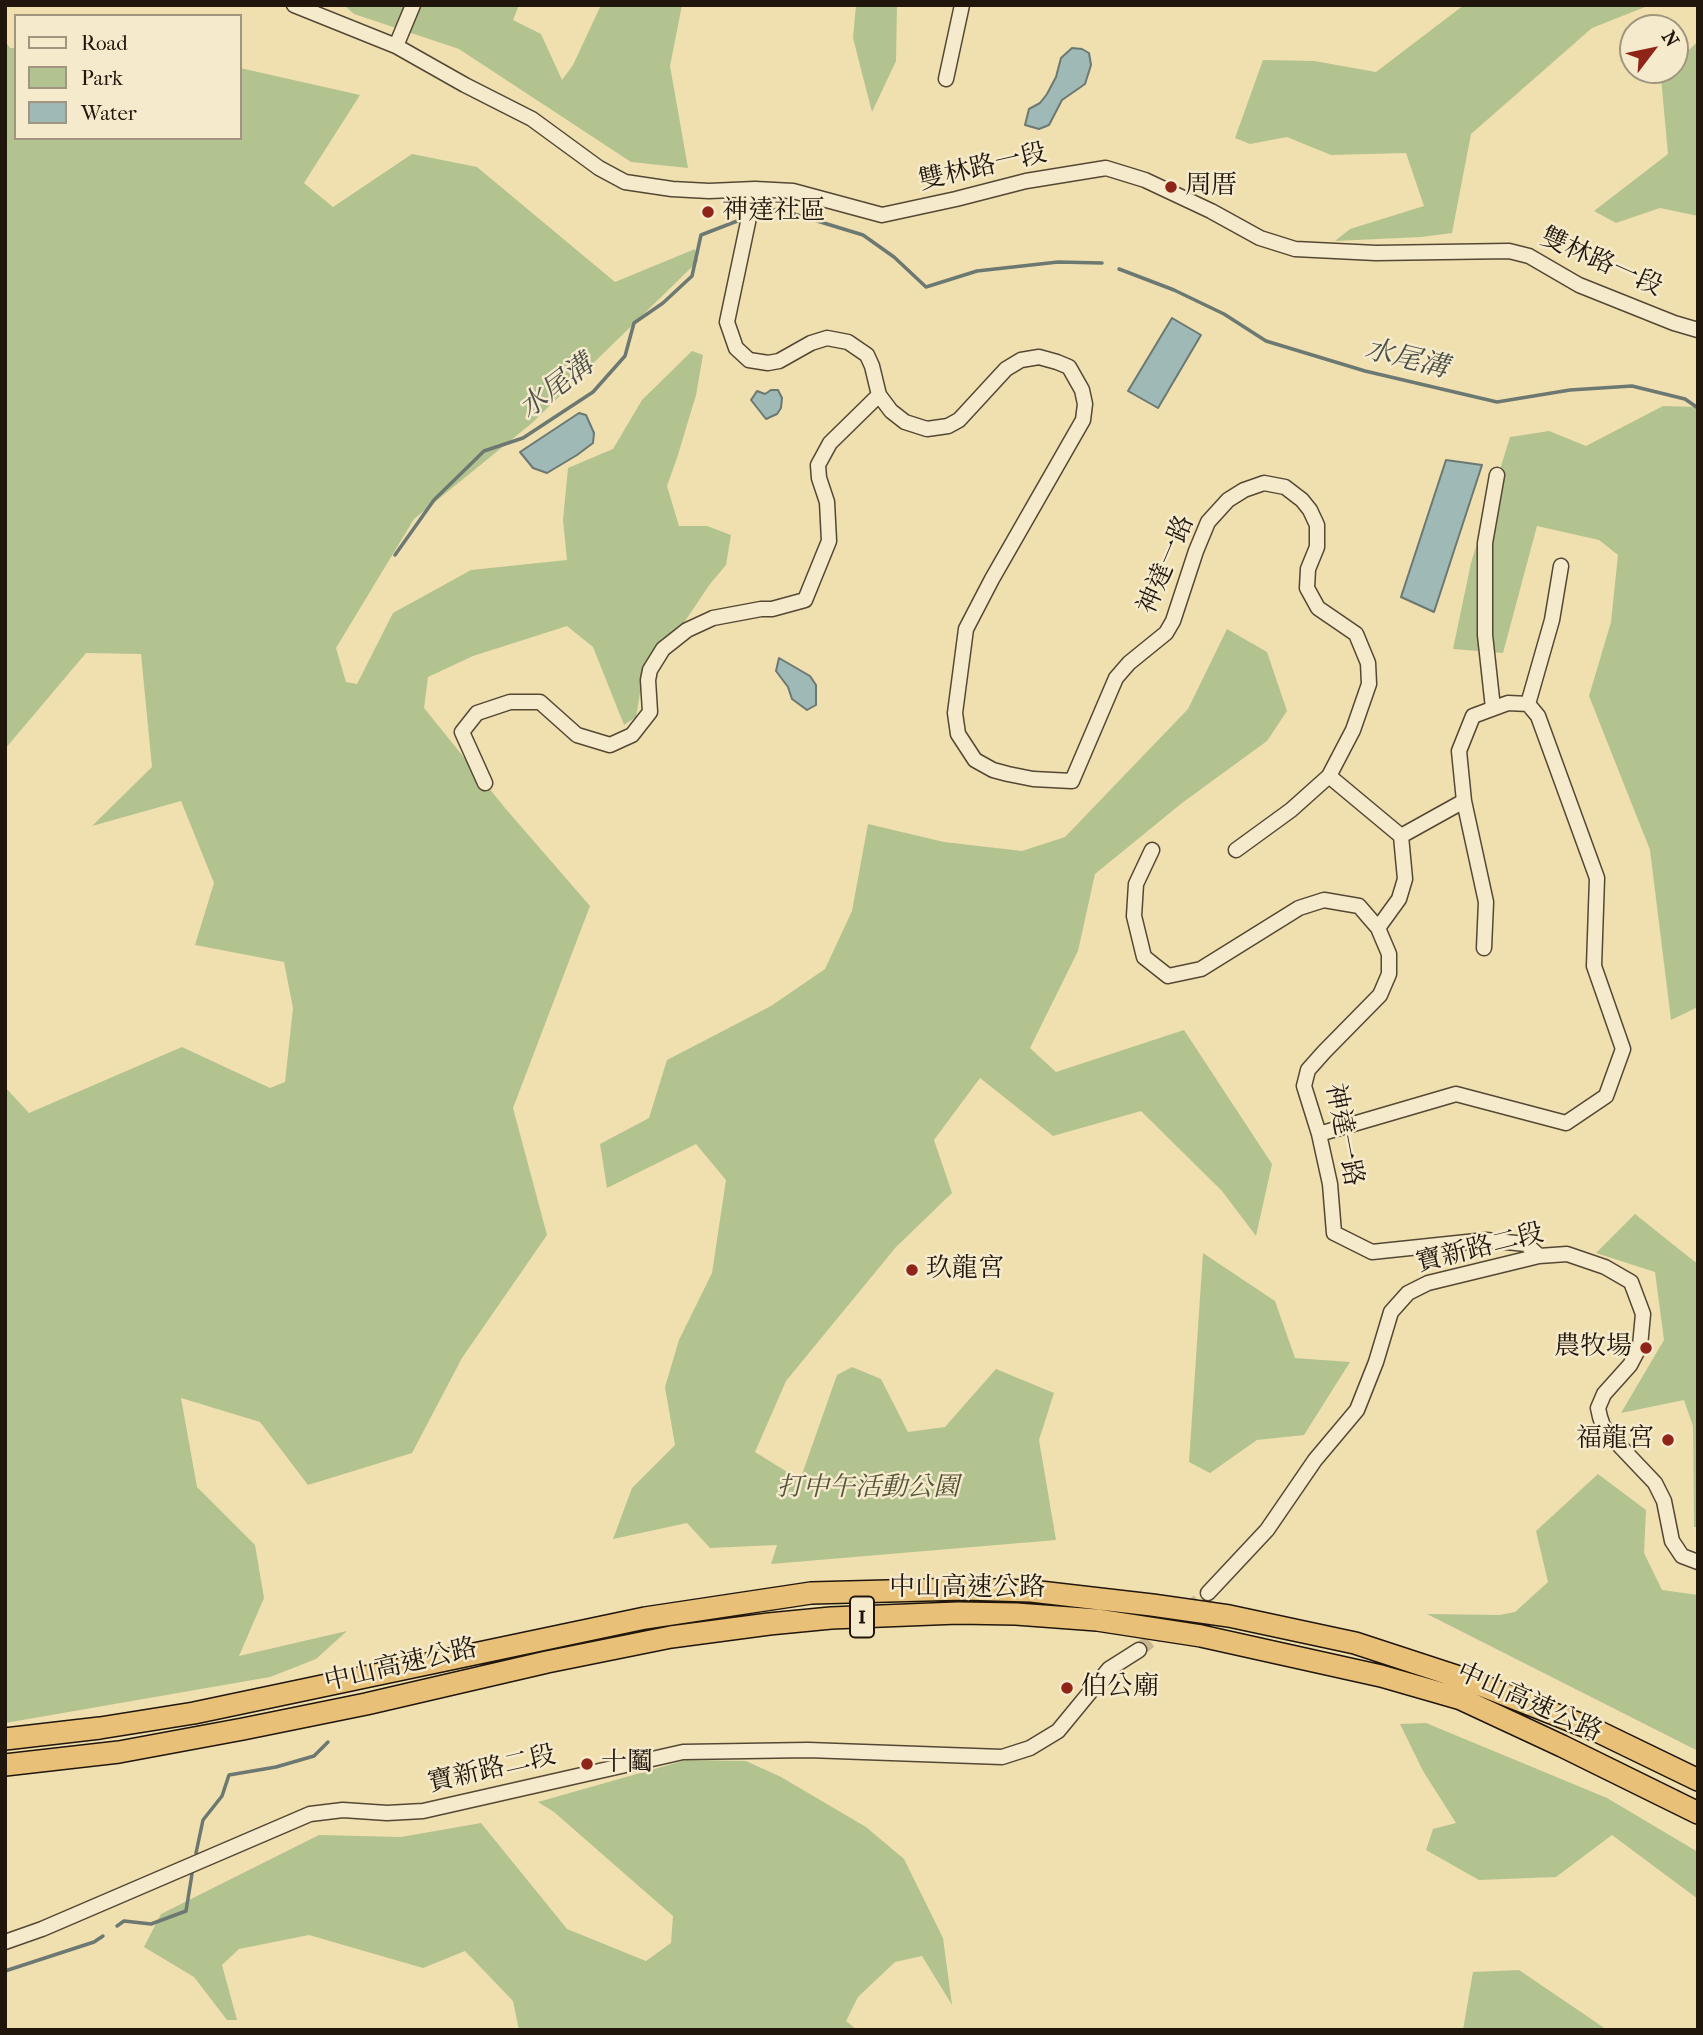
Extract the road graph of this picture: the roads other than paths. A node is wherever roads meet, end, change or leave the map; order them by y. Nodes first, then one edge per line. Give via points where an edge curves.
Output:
1 (294, 5) edge
2 (413, 5) edge
3 (962, 5) edge
4 (396, 46) junction
5 (946, 79) dead end
6 (755, 189) junction
7 (1698, 330) edge
8 (879, 395) junction
9 (1497, 475) dead end
10 (1561, 566) dead end
11 (1528, 704) junction
12 (1493, 708) junction
13 (1329, 776) junction
14 (485, 783) dead end
15 (1464, 801) junction
16 (1401, 836) junction
17 (1152, 850) dead end
18 (1236, 850) dead end
19 (1378, 928) junction
20 (1484, 948) dead end
21 (1319, 1134) junction
22 (1539, 1256) junction
23 (1698, 1562) edge
24 (1208, 1593) tunnel mouth
25 (1139, 1650) tunnel mouth
26 (5, 1739) edge
27 (5, 1765) edge
28 (1698, 1780) edge
29 (1698, 1813) edge
30 (5, 1942) edge

1 - 4 street, 雙林路一段
2 - 4 street
3 - 5 street
4 - 6 street, 雙林路一段 via 532,119 625,182 709,191
6 - 7 street, 雙林路一段 via 793,191 882,215 1026,181 1106,168 1145,180 1261,238 1295,249 1510,251 1529,256 1579,285
6 - 8 street, 神達一路 via 727,322 736,348 749,360 768,363 827,338 848,342 867,355
8 - 13 street, 神達一路 via 905,422 927,429 959,420 1006,369 1021,360 1039,356 1058,362 1069,368 1082,390 1083,420 966,629 955,713 958,734 975,760 1008,774 1072,781 1116,678 1166,633 1173,621 1208,522 1228,500 1264,483 1284,487 1310,510 1317,525 1317,547 1308,569 1307,588 1318,608 1356,634 1368,663 1369,684 1353,730
8 - 14 street via 831,443 818,465 830,541 805,600 713,618 687,630 663,649 650,670 650,712 632,735 610,746 577,735 540,702 510,702 477,713 462,732
9 - 12 street via 1485,543 1485,635
10 - 11 street via 1552,620
11 - 12 street
11 - 21 street via 1538,716 1597,878 1594,966 1623,1049 1606,1096 1566,1123 1455,1094
12 - 15 street via 1473,716 1459,751
13 - 16 street
13 - 18 street
15 - 16 street
15 - 20 street via 1486,902
16 - 19 street via 1405,879 1399,898
17 - 19 street via 1136,884 1134,916 1144,957 1168,976 1201,969 1298,908 1324,900 1360,906
19 - 21 street, 神達一路 via 1390,954 1389,974 1380,995 1308,1070 1304,1086
21 - 22 street, 神達一路 via 1334,1233 1372,1252 1486,1240 1526,1244
22 - 23 street, 寶新路二段 via 1567,1254 1631,1282 1643,1314 1640,1346 1604,1394 1598,1408 1600,1417 1617,1443 1655,1483 1664,1501 1672,1541 1682,1556
22 - 24 street, 寶新路二段 via 1428,1283 1408,1293 1391,1312 1357,1410 1266,1530
25 - 30 street, 寶新路二段 via 1109,1669 1058,1731 1002,1758 808,1750 683,1752 423,1811 310,1814
26 - 28 highway, 中山高速公路 / 1 via 194,1713 645,1618 811,1593 964,1589 1031,1591 1152,1605 1355,1643 1468,1680 1597,1731
27 - 29 highway, 中山高速公路 / 1 via 119,1752 243,1729 671,1637 831,1618 1004,1614 1097,1620 1201,1636 1381,1676 1461,1699

